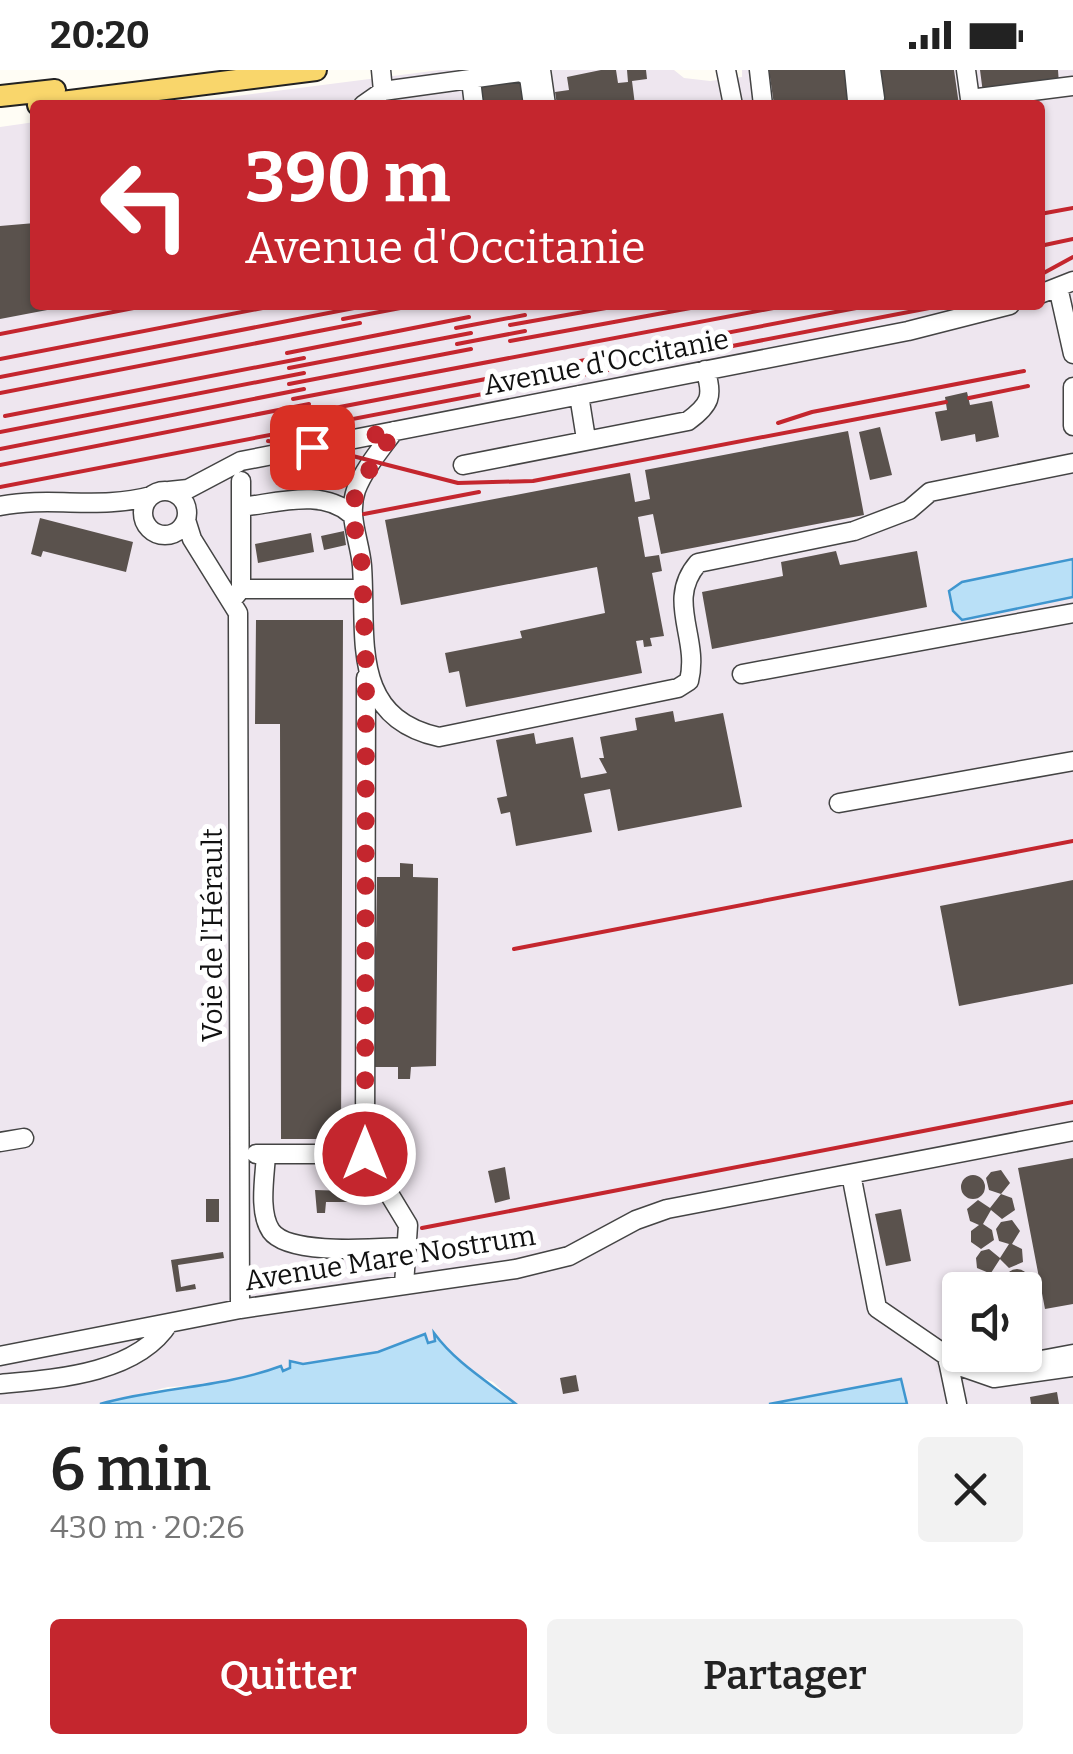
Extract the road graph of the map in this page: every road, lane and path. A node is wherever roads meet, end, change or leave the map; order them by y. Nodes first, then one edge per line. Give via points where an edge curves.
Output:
1 (226, 70) edge
2 (316, 70) edge
3 (381, 70) edge
4 (540, 70) edge
5 (726, 70) edge
6 (759, 70) edge
7 (854, 70) edge
8 (871, 70) edge
9 (966, 70) edge
10 (471, 80) junction
11 (1067, 81) edge
12 (445, 82) edge
13 (384, 90) junction
14 (0, 96) edge
15 (410, 96) edge
16 (76, 100) edge
17 (370, 100) edge
18 (473, 100) edge
19 (532, 100) edge
20 (545, 100) edge
21 (733, 100) edge
22 (762, 100) edge
23 (30, 106) edge
24 (0, 109) edge
25 (1057, 288) edge
26 (991, 310) edge
27 (1073, 354) edge
28 (706, 370) junction
29 (1073, 387) edge
30 (579, 395) junction
31 (1073, 426) edge
32 (394, 431) junction
33 (586, 440) junction
34 (1073, 463) edge
35 (462, 464) dead end
36 (216, 476) junction
37 (240, 481) dead end
38 (160, 493) junction
39 (88, 503) junction
40 (0, 506) edge
41 (241, 507) junction
42 (352, 515) junction
43 (186, 518) junction
44 (154, 530) junction
45 (212, 568) junction
46 (362, 589) junction
47 (236, 595) junction
48 (1073, 614) edge
49 (366, 670) junction
50 (742, 674) dead end
51 (1073, 761) edge
52 (839, 803) dead end
53 (1073, 1130) edge
54 (24, 1138) dead end
55 (0, 1142) edge
56 (266, 1154) junction
57 (365, 1154) junction
58 (241, 1155) junction
59 (851, 1174) junction
60 (407, 1246) junction
61 (404, 1285) junction
62 (240, 1309) junction
63 (169, 1323) junction
64 (942, 1351) edge
65 (1073, 1354) edge
66 (0, 1356) edge
67 (1042, 1364) edge
68 (1073, 1366) edge
69 (1042, 1368) edge
70 (950, 1372) edge
71 (0, 1384) edge
72 (956, 1404) edge

1 - 14 main road
2 - 16 main road
3 - 13 street
4 - 20 street
5 - 21 street
6 - 22 street
7 - 8 street via 857,100 875,98
9 - 11 street via 970,99
10 - 12 street
10 - 18 street
10 - 19 street via 521,72 529,77
12 - 15 street
13 - 15 street
13 - 17 street
23 - 24 main road
25 - 27 street
26 - 28 street, Avenue d'Occitanie
28 - 30 street, Avenue d'Occitanie
28 - 33 street via 712,392 706,408 688,421
29 - 31 street
30 - 32 street, Avenue d'Occitanie
30 - 33 street
32 - 36 street, Avenue d'Occitanie via 241,461
32 - 42 street via 356,491
33 - 35 street
34 - 49 street via 930,492 909,510 854,531 698,563 684,579 682,597 694,662 689,681 678,688 438,737 397,720 379,701
36 - 38 street, Avenue d'Occitanie
36 - 43 street
37 - 41 street
38 - 39 street, Avenue d'Occitanie via 125,504
38 - 43 street via 186,505
38 - 44 street via 144,504
39 - 40 street, Avenue d'Occitanie via 29,500
39 - 44 street, Avenue d'Occitanie
41 - 42 street via 317,498 339,502
41 - 47 street
42 - 46 street
43 - 44 street via 180,528
43 - 45 street, Voie de l'Hérault
44 - 45 street, Avenue d'Occitanie
45 - 47 street, Voie de l'Hérault
46 - 47 street
46 - 49 street
47 - 58 street, Voie de l'Hérault
48 - 50 street
49 - 57 street
51 - 52 street
53 - 59 street, Avenue Mare Nostrum
54 - 55 street
56 - 57 street
56 - 58 street
56 - 60 street via 264,1211 282,1241
57 - 60 street via 408,1225
58 - 62 street, Voie de l'Hérault
59 - 61 street, Avenue Mare Nostrum via 667,1209 569,1256 531,1266
59 - 64 street via 877,1308
60 - 61 street
61 - 62 street, Avenue Mare Nostrum
62 - 63 street, Avenue Mare Nostrum
63 - 66 street, Avenue Mare Nostrum
63 - 71 street via 158,1341 111,1364 64,1378
65 - 67 street
68 - 69 street
70 - 72 street

